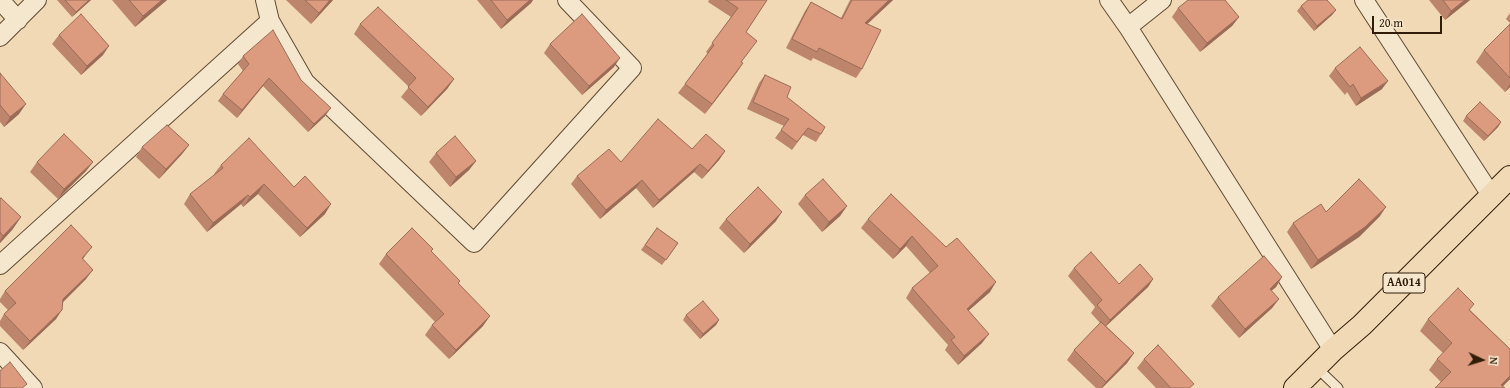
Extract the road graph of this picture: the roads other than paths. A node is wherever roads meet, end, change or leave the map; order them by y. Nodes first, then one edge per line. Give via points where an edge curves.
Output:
1 (0, 0) edge
2 (37, 0) edge
3 (265, 0) edge
4 (567, 0) edge
5 (1109, 0) edge
6 (1162, 0) edge
7 (1364, 0) edge
8 (18, 20) junction
9 (270, 21) junction
10 (1128, 27) junction
11 (0, 37) edge
12 (1510, 177) edge
13 (1491, 195) junction
14 (0, 265) edge
15 (1333, 350) junction
16 (0, 352) edge
17 (1316, 367) junction
18 (34, 388) edge
19 (1295, 388) edge
20 (1338, 388) edge

1 - 8 street
2 - 8 street
3 - 9 street
4 - 9 street via 632,68 474,243 305,82
5 - 10 street
6 - 10 street
7 - 13 street
8 - 11 street
9 - 14 street
10 - 15 street
12 - 13 highway, AA014
13 - 15 highway, AA014 via 1362,325
15 - 17 highway, AA014
16 - 18 street
17 - 19 highway, AA014
17 - 20 lane

